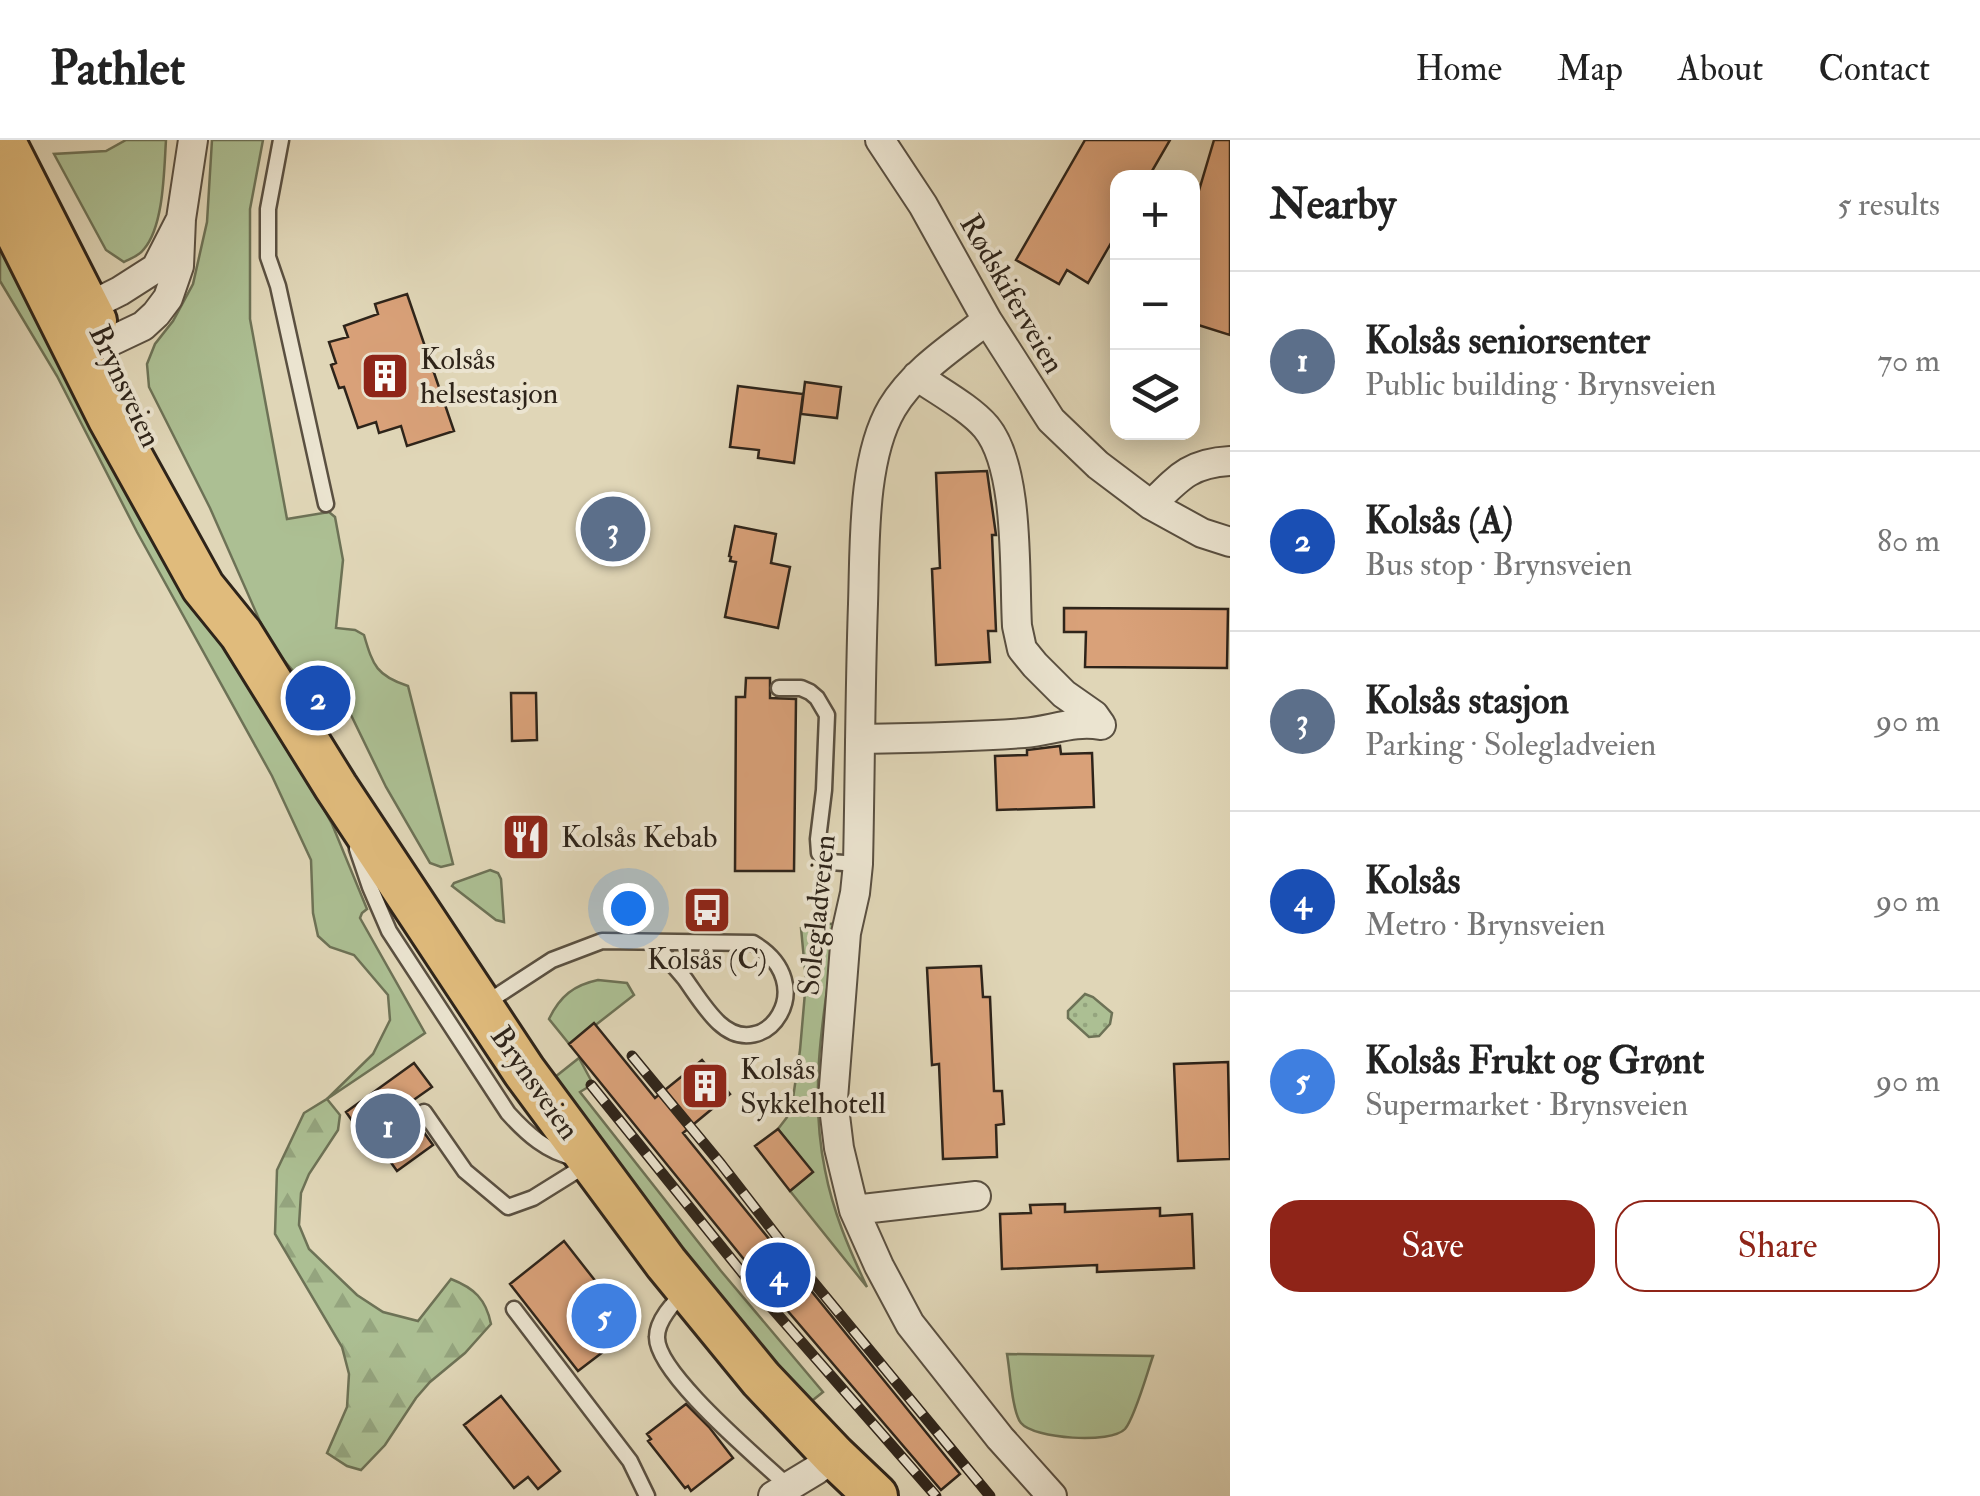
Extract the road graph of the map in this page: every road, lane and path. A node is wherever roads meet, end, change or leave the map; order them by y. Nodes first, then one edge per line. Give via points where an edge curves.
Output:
1 (3, 140) edge
2 (193, 140) edge
3 (281, 140) edge
4 (880, 140) edge
5 (0, 199) edge
6 (181, 219) junction
7 (987, 320) junction
8 (88, 330) junction
9 (917, 376) junction
10 (1230, 461) edge
11 (326, 504) dead end
12 (1151, 505) junction
13 (1230, 542) edge
14 (778, 688) dead end
15 (860, 739) junction
16 (336, 786) junction
17 (858, 864) junction
18 (654, 943) junction
19 (481, 1006) junction
20 (424, 1112) dead end
21 (591, 1162) junction
22 (976, 1196) dead end
23 (854, 1210) junction
24 (688, 1291) junction
25 (514, 1309) dead end
26 (834, 1456) junction
27 (786, 1493) edge
28 (647, 1496) edge
29 (876, 1496) edge
30 (1052, 1496) edge

1 - 8 main road, Brynsveien
2 - 6 street
3 - 11 lane via 268,209 268,256
4 - 7 street, Rødskiferveien
5 - 8 main road, Brynsveien
6 - 8 street via 156,268 120,292
6 - 8 street via 179,266 156,314 143,326
7 - 9 street, Solegladveien
7 - 12 street, Rødskiferveien via 1050,420
8 - 16 main road, Brynsveien via 227,593 241,634
9 - 15 street, Solegladveien via 878,440 867,510
9 - 15 street via 988,430 1008,480 1022,649 1101,725
10 - 12 street via 1184,472
12 - 13 street, Rødskiferveien
14 - 17 lane via 810,692 827,715 819,853 830,862
15 - 17 street, Solegladveien
16 - 19 main road, Brynsveien
16 - 21 lane via 389,932 508,1114 558,1154
17 - 23 street, Solegladveien via 834,1099
18 - 18 lane via 720,1025 758,1034 776,1021 785,977 767,951 753,943
18 - 19 lane via 602,941 552,960
19 - 21 main road, Brynsveien
20 - 21 lane via 464,1172 508,1207
21 - 24 main road, Brynsveien
22 - 23 street
23 - 30 street, Solegladveien via 910,1324
24 - 26 main road, Brynsveien
24 - 27 lane via 671,1304 656,1336 661,1354 688,1392
25 - 28 lane via 630,1461
26 - 27 street
26 - 29 main road, Brynsveien

